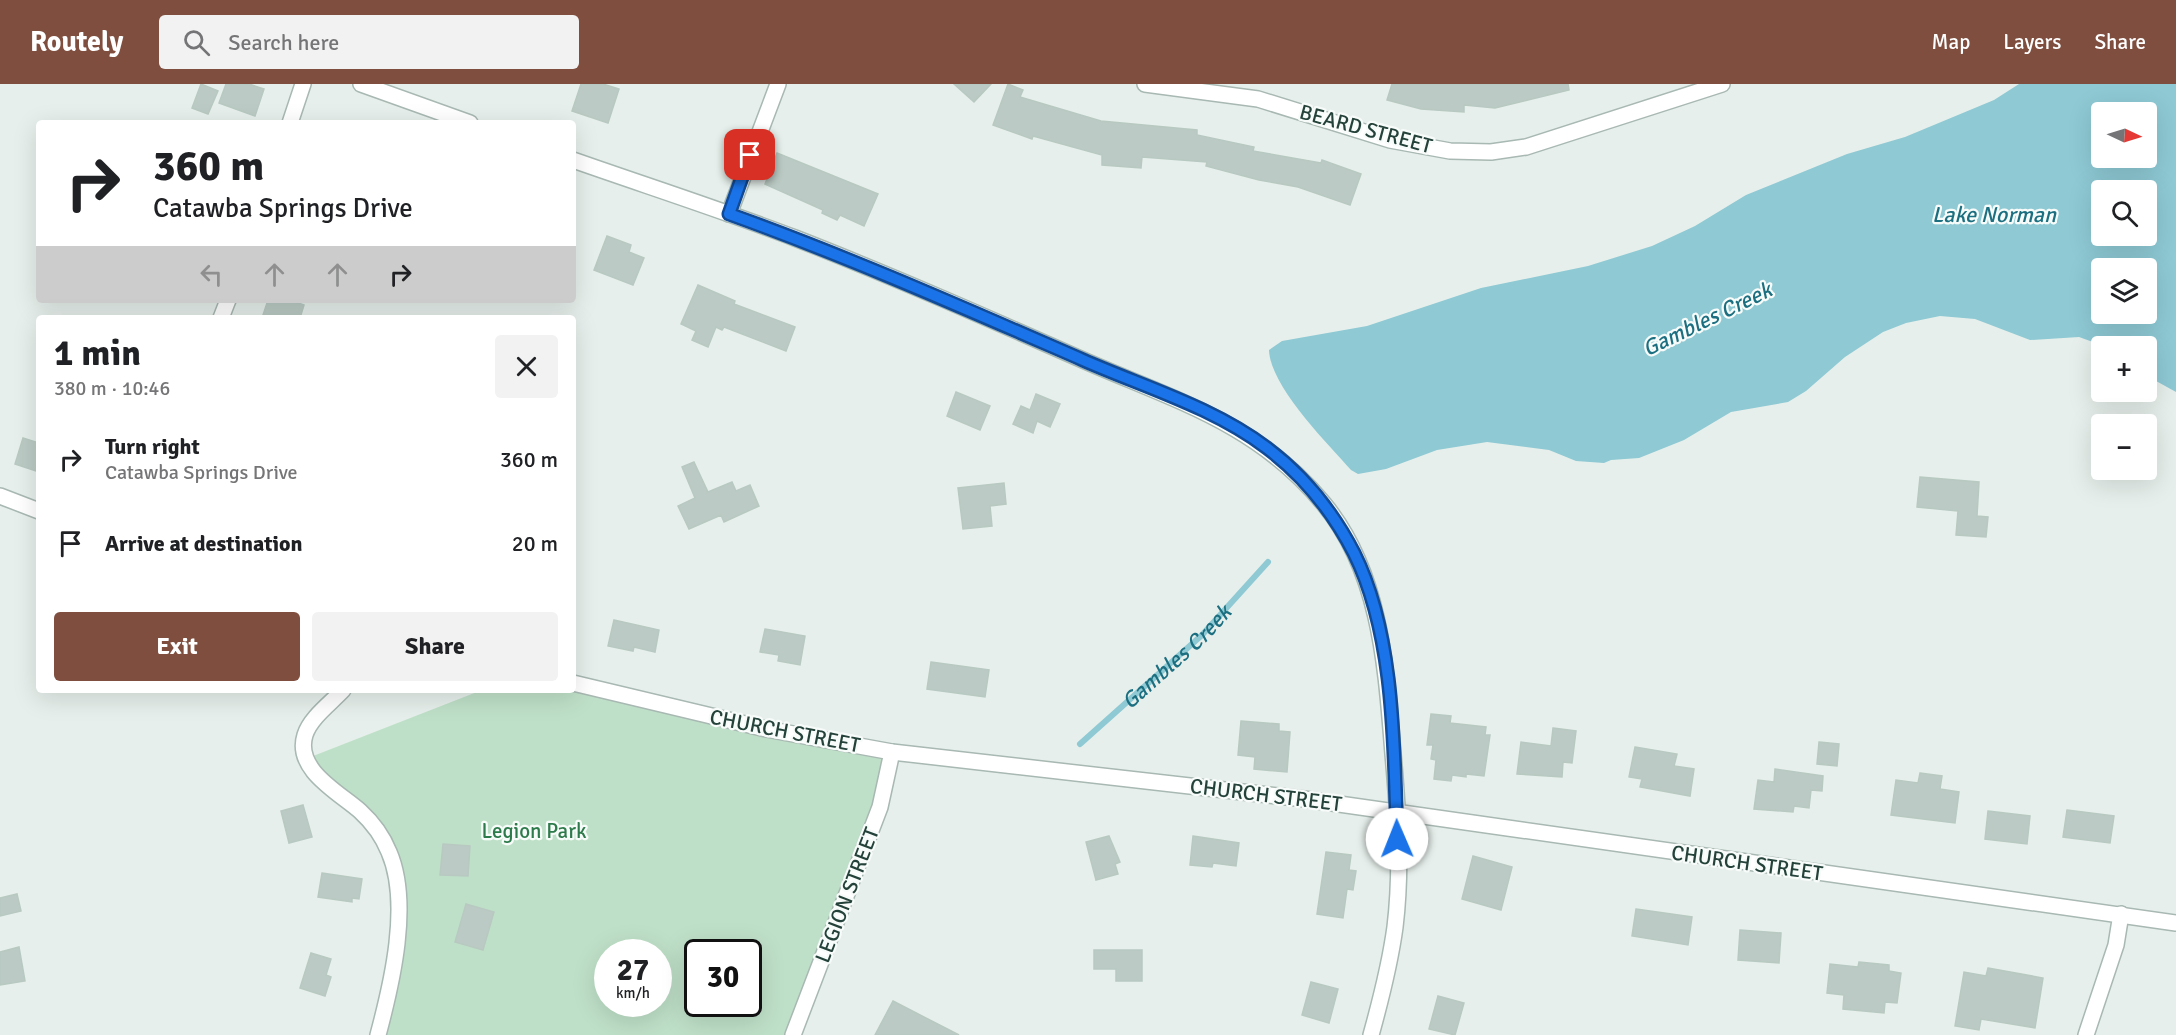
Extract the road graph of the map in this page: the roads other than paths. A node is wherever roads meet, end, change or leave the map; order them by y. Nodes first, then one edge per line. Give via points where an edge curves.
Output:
1 (303, 84) edge
2 (361, 84) edge
3 (778, 84) edge
4 (1145, 84) edge
5 (1722, 84) edge
6 (1234, 89) edge
7 (291, 120) edge
8 (462, 120) edge
9 (576, 160) edge
10 (729, 214) junction
11 (0, 496) edge
12 (36, 510) edge
13 (576, 684) edge
14 (340, 693) edge
15 (892, 752) junction
16 (1397, 813) junction
17 (2121, 914) junction
18 (2176, 923) edge
19 (378, 1035) edge
20 (793, 1035) edge
21 (1371, 1035) edge
22 (2086, 1035) edge

1 - 7 street
2 - 8 street
3 - 10 street
4 - 6 street, BEARD STREET
5 - 6 street, BEARD STREET via 1526,147 1491,152 1450,151 1390,140
9 - 10 street
10 - 16 street via 931,293 1142,383 1241,430 1288,465 1341,528 1369,589 1388,685
11 - 12 street
13 - 15 street, CHURCH STREET via 766,729
14 - 19 street via 310,726 303,745 314,772 362,812 378,832 396,870 400,909 387,1002
15 - 16 street, CHURCH STREET via 1292,797
15 - 20 street, LEGION STREET via 880,807
16 - 17 street, CHURCH STREET
16 - 21 street via 1395,924
17 - 18 street, CHURCH STREET
17 - 22 street via 2116,945

